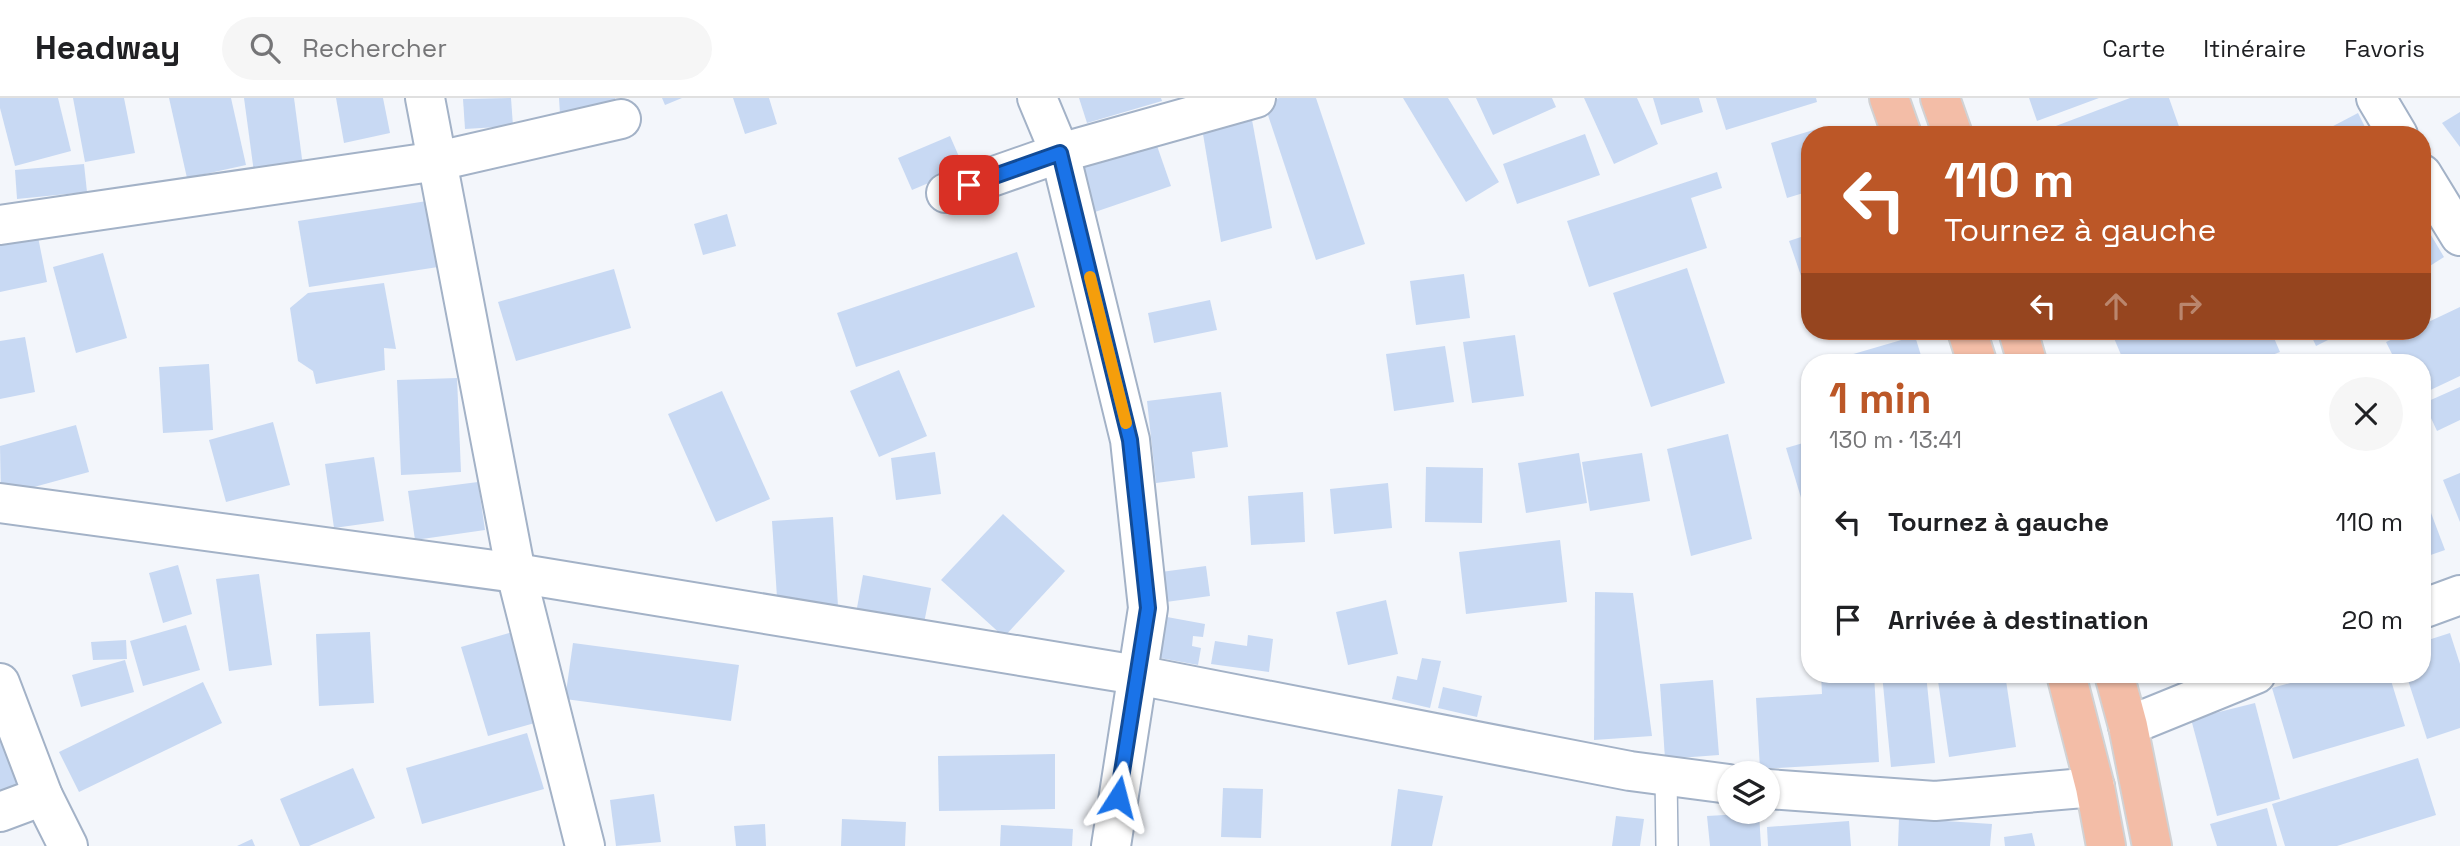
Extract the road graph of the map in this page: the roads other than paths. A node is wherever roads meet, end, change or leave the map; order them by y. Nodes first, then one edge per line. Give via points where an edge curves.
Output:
1 (425, 98) edge
2 (1037, 98) edge
3 (1256, 98) edge
4 (1889, 98) edge
5 (1940, 98) edge
6 (2376, 98) edge
7 (621, 119) dead end
8 (1899, 126) edge
9 (1950, 126) edge
10 (2393, 126) edge
11 (1060, 153) junction
12 (438, 161) junction
13 (2431, 189) edge
14 (946, 193) dead end
15 (0, 225) edge
16 (2460, 236) edge
17 (0, 503) edge
18 (516, 573) junction
19 (2460, 594) edge
20 (2431, 605) edge
21 (1137, 675) junction
22 (0, 683) edge
23 (2068, 683) edge
24 (2116, 683) edge
25 (2234, 683) edge
26 (2128, 726) junction
27 (1666, 775) junction
28 (1717, 782) edge
29 (2095, 787) junction
30 (1780, 790) edge
31 (43, 796) junction
32 (0, 813) edge
33 (68, 846) edge
34 (584, 846) edge
35 (1111, 846) edge
36 (1667, 846) edge
37 (2106, 846) edge
38 (2152, 846) edge

1 - 12 street
2 - 11 street
3 - 11 street
4 - 8 highway
5 - 9 highway
6 - 10 street
7 - 12 street
11 - 14 street
11 - 21 street via 1130,440 1148,608
12 - 15 street
12 - 18 street
13 - 16 street
17 - 18 street
18 - 21 street
18 - 34 street
19 - 20 street
21 - 27 street
21 - 35 street
22 - 31 street
23 - 29 highway
24 - 26 highway
25 - 26 street
26 - 38 highway
27 - 28 street
27 - 36 lane
29 - 30 street via 1935,801
29 - 37 highway
31 - 32 street
31 - 33 street

